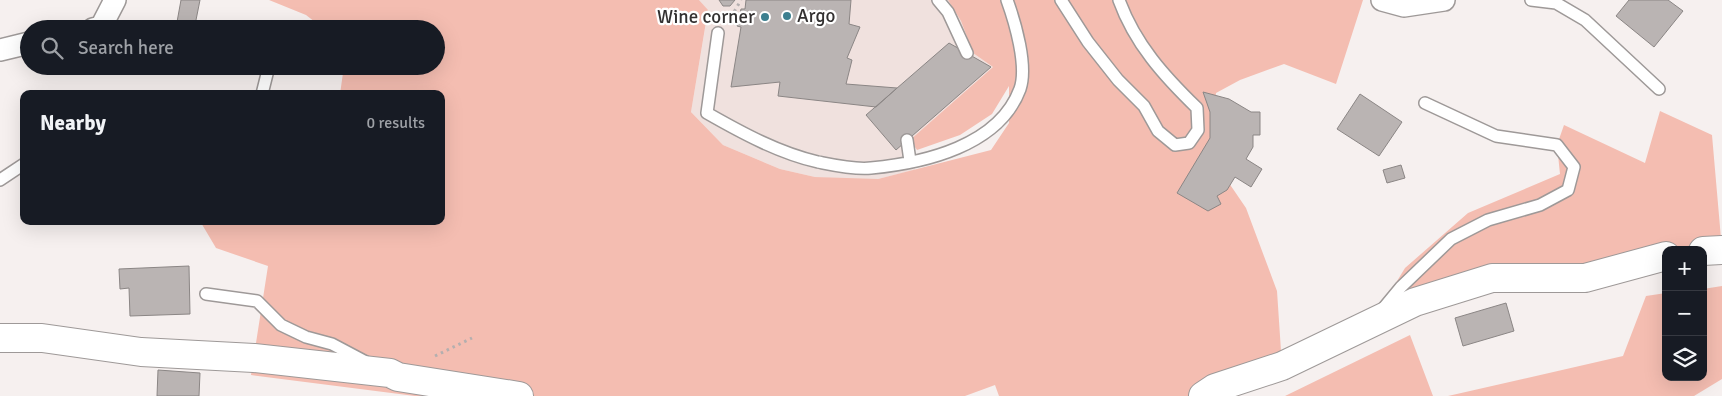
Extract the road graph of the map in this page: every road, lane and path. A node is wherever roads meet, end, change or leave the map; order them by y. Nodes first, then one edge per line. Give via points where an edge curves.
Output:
1 (115, 0) edge
2 (741, 0) edge
3 (938, 0) edge
4 (1007, 0) edge
5 (1061, 0) edge
6 (1119, 0) edge
7 (1382, 0) edge
8 (1444, 0) edge
9 (1531, 0) edge
10 (732, 17) dead end
11 (105, 20) edge
12 (718, 34) dead end
13 (20, 45) edge
14 (0, 50) edge
15 (967, 52) dead end
16 (266, 75) edge
17 (1659, 89) dead end
18 (263, 90) edge
19 (1425, 103) dead end
20 (908, 140) dead end
21 (910, 162) junction
22 (20, 167) edge
23 (0, 180) edge
24 (1722, 250) edge
25 (1707, 252) edge
26 (1662, 257) edge
27 (206, 294) dead end
28 (1372, 322) junction
29 (0, 338) edge
30 (390, 373) junction
31 (1259, 375) junction
32 (519, 396) edge
33 (1203, 396) edge
34 (1233, 396) edge

1 - 11 street
2 - 10 path
3 - 15 lane via 948,12
4 - 21 lane via 1023,65 1020,87 1010,110 963,146
5 - 6 lane via 1088,42 1144,106 1158,131 1175,144 1189,143 1198,130 1197,108 1160,71 1128,24
7 - 8 street via 1404,6
9 - 17 lane via 1556,3 1585,20
12 - 21 lane via 707,113 747,136 818,162 869,169
13 - 14 street
16 - 18 lane
19 - 28 lane via 1496,136 1557,145 1574,167 1568,190 1540,205 1488,220 1450,239 1400,287
20 - 21 lane
22 - 23 lane
24 - 25 street
26 - 28 street via 1585,278 1492,278 1415,302
27 - 30 lane via 257,301 282,325 306,337 332,344
28 - 31 street
29 - 30 street via 42,338 141,352 254,358
30 - 32 street via 398,377
31 - 33 street via 1215,388
31 - 34 lane

